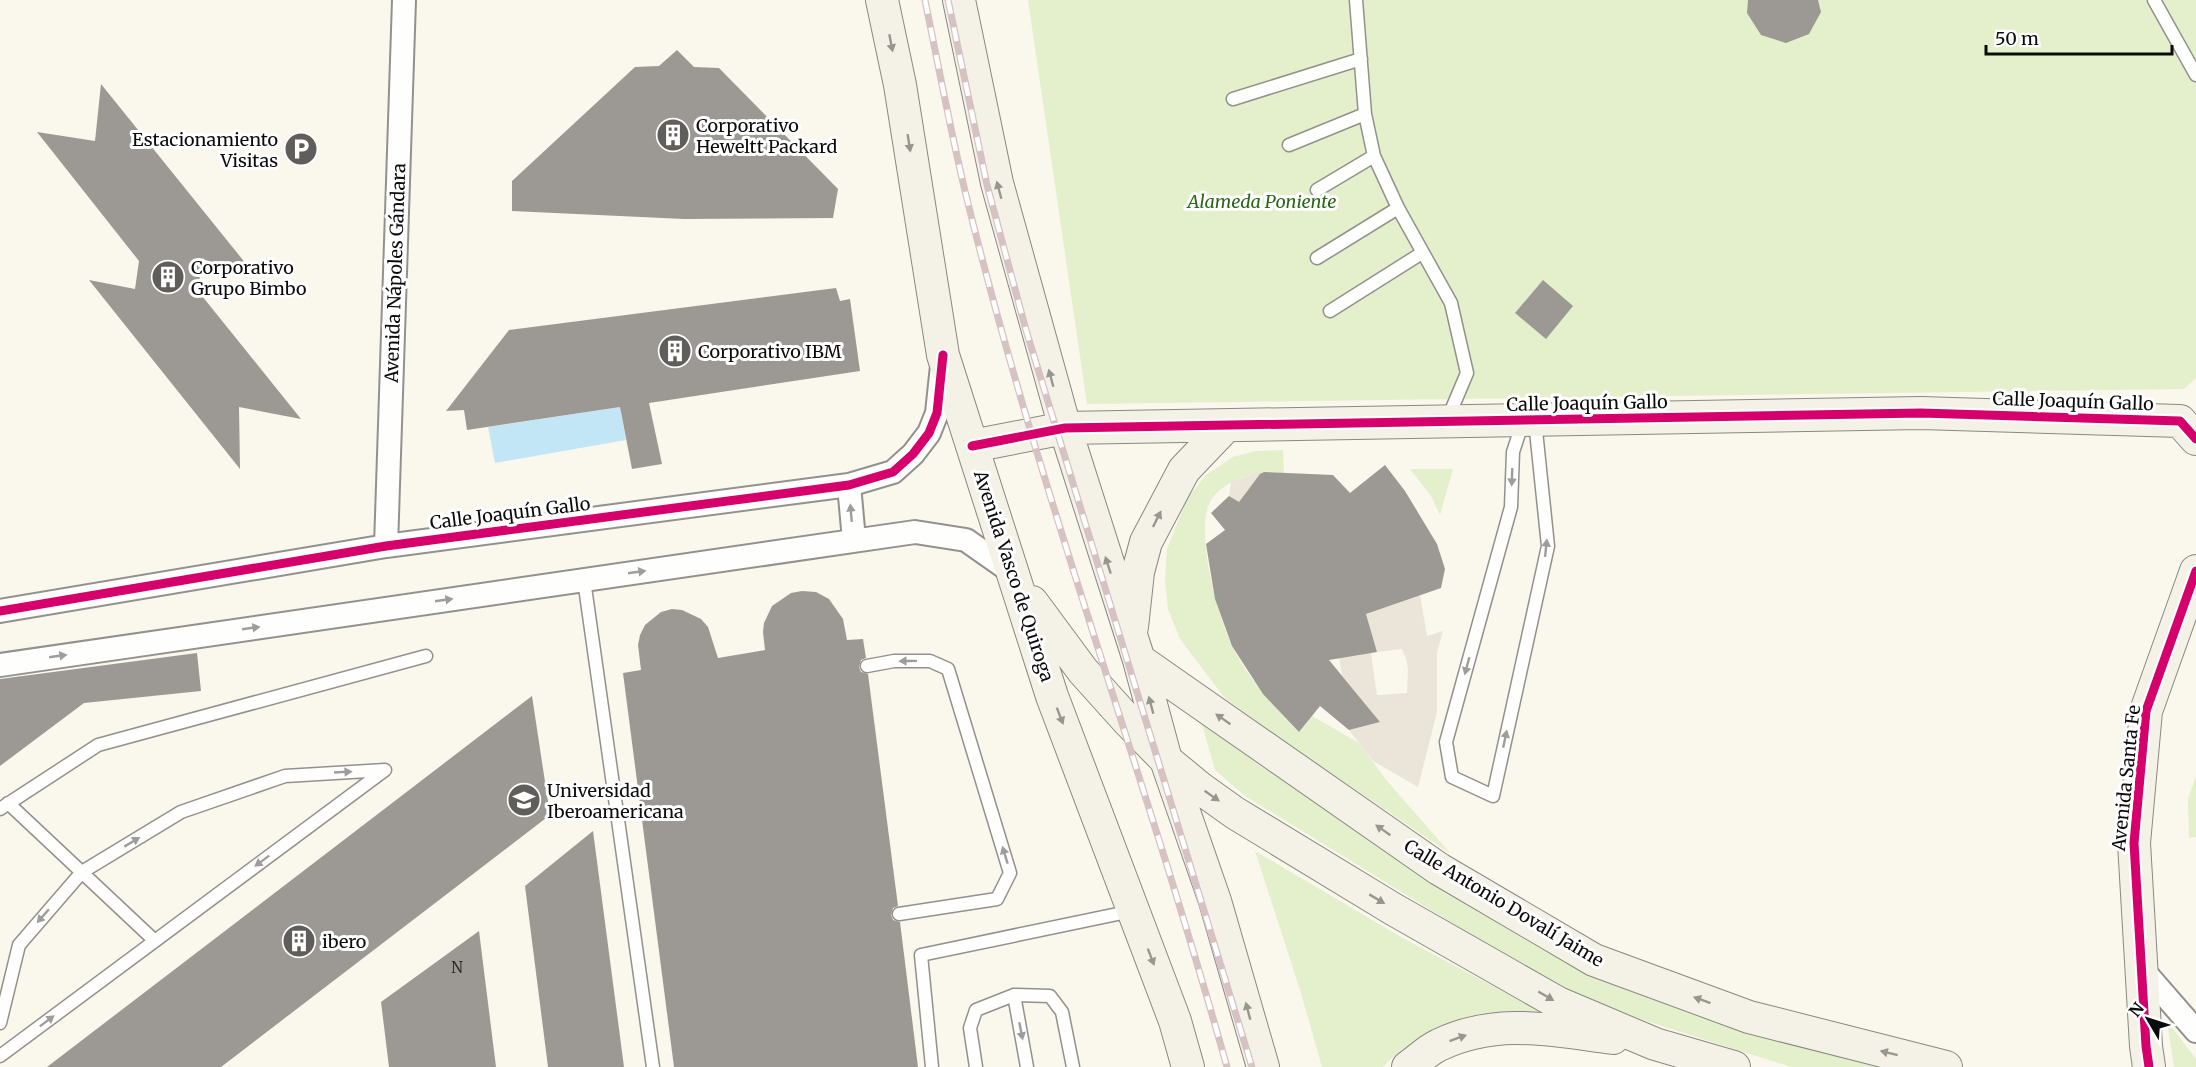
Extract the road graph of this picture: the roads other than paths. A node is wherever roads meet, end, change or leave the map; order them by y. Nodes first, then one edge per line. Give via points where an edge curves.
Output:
1 (404, 0) edge
2 (882, 0) edge
3 (959, 0) edge
4 (1356, 0) edge
5 (2154, 0) edge
6 (1361, 59) junction
7 (2196, 75) edge
8 (1233, 99) dead end
9 (1365, 114) junction
10 (1289, 145) dead end
11 (1374, 156) junction
12 (1317, 190) dead end
13 (1398, 208) junction
14 (1422, 252) junction
15 (1317, 258) dead end
16 (1329, 311) dead end
17 (942, 355) junction
18 (1529, 421) junction
19 (1447, 422) junction
20 (2188, 425) edge
21 (1226, 426) junction
22 (1065, 429) junction
23 (972, 446) junction
24 (849, 485) junction
25 (854, 540) junction
26 (386, 546) junction
27 (2196, 572) edge
28 (1013, 573) junction
29 (584, 580) junction
30 (6, 610) edge
31 (0, 630) edge
32 (1135, 648) junction
33 (426, 656) dead end
34 (2, 657) edge
35 (867, 666) dead end
36 (1166, 760) junction
37 (4, 806) edge
38 (82, 872) junction
39 (1133, 911) junction
40 (899, 914) dead end
41 (155, 941) junction
42 (2142, 969) junction
43 (1014, 995) junction
44 (0, 1023) edge
45 (2196, 1031) edge
46 (1655, 1044) junction
47 (0, 1056) edge
48 (2143, 1060) edge
49 (653, 1067) edge
50 (932, 1067) edge
51 (976, 1067) edge
52 (1028, 1067) edge
53 (1073, 1067) edge
54 (1188, 1067) edge
55 (1263, 1067) edge
56 (1408, 1067) edge
57 (1734, 1067) edge
58 (1946, 1067) edge

1 - 26 street, Avenida Nápoles Gándara
2 -> 17 street, Avenida Vasco de Quiroga via 900,85
22 -> 3 street via 997,183
4 - 6 lane
5 - 7 lane
6 - 8 lane
6 - 9 lane
9 - 10 lane
9 - 11 lane
11 - 12 lane
11 - 13 lane
13 - 14 lane
13 - 15 lane
14 - 16 lane
14 - 19 lane via 1451,303 1467,373
17 - 23 street, Avenida Vasco de Quiroga
17 - 24 street, Calle Joaquín Gallo via 938,413 929,433 893,472
18 -> 18 lane via 1513,452 1511,507 1446,742 1452,777 1493,796 1548,546
18 - 19 street, Calle Joaquín Gallo
18 - 20 street, Calle Joaquín Gallo via 1921,413
19 - 21 street, Calle Joaquín Gallo
21 - 22 street, Calle Joaquín Gallo
32 -> 21 street via 1138,572 1146,542 1184,470
22 - 23 street, Calle Joaquín Gallo
32 -> 22 street
23 - 28 street, Avenida Vasco de Quiroga
25 -> 24 street
24 - 26 street, Calle Joaquín Gallo
25 - 28 street via 915,532 943,535 966,540
29 -> 25 street
26 - 30 street, Calle Joaquín Gallo
27 - 42 street, Avenida Santa Fe via 2146,711 2134,843
28 - 36 street via 1083,671
28 -> 39 street, Avenida Vasco de Quiroga via 1052,696
34 -> 29 street
29 - 49 lane
30 - 31 street
36 -> 32 street
58 -> 32 street, Calle Antonio Dovalí Jaime via 1749,1017 1594,960 1439,869
33 - 37 lane via 98,745
40 -> 35 lane via 998,899 1010,873 948,669 930,661
36 -> 46 street via 1235,813 1393,909 1558,1003
55 -> 36 street via 1215,901
37 - 38 lane
38 - 41 lane
38 -> 41 lane via 181,812 285,776 385,770
38 -> 44 lane via 19,945
39 - 50 lane via 921,955
39 -> 54 street, Avenida Vasco de Quiroga via 1175,1021
47 -> 41 lane
42 - 45 street
42 - 48 street, Avenida Santa Fe
43 - 51 lane via 976,1010 970,1028
43 -> 52 lane
43 - 53 lane via 1050,996 1062,1012
56 -> 46 street via 1438,1045 1484,1029 1533,1027
46 - 57 street

